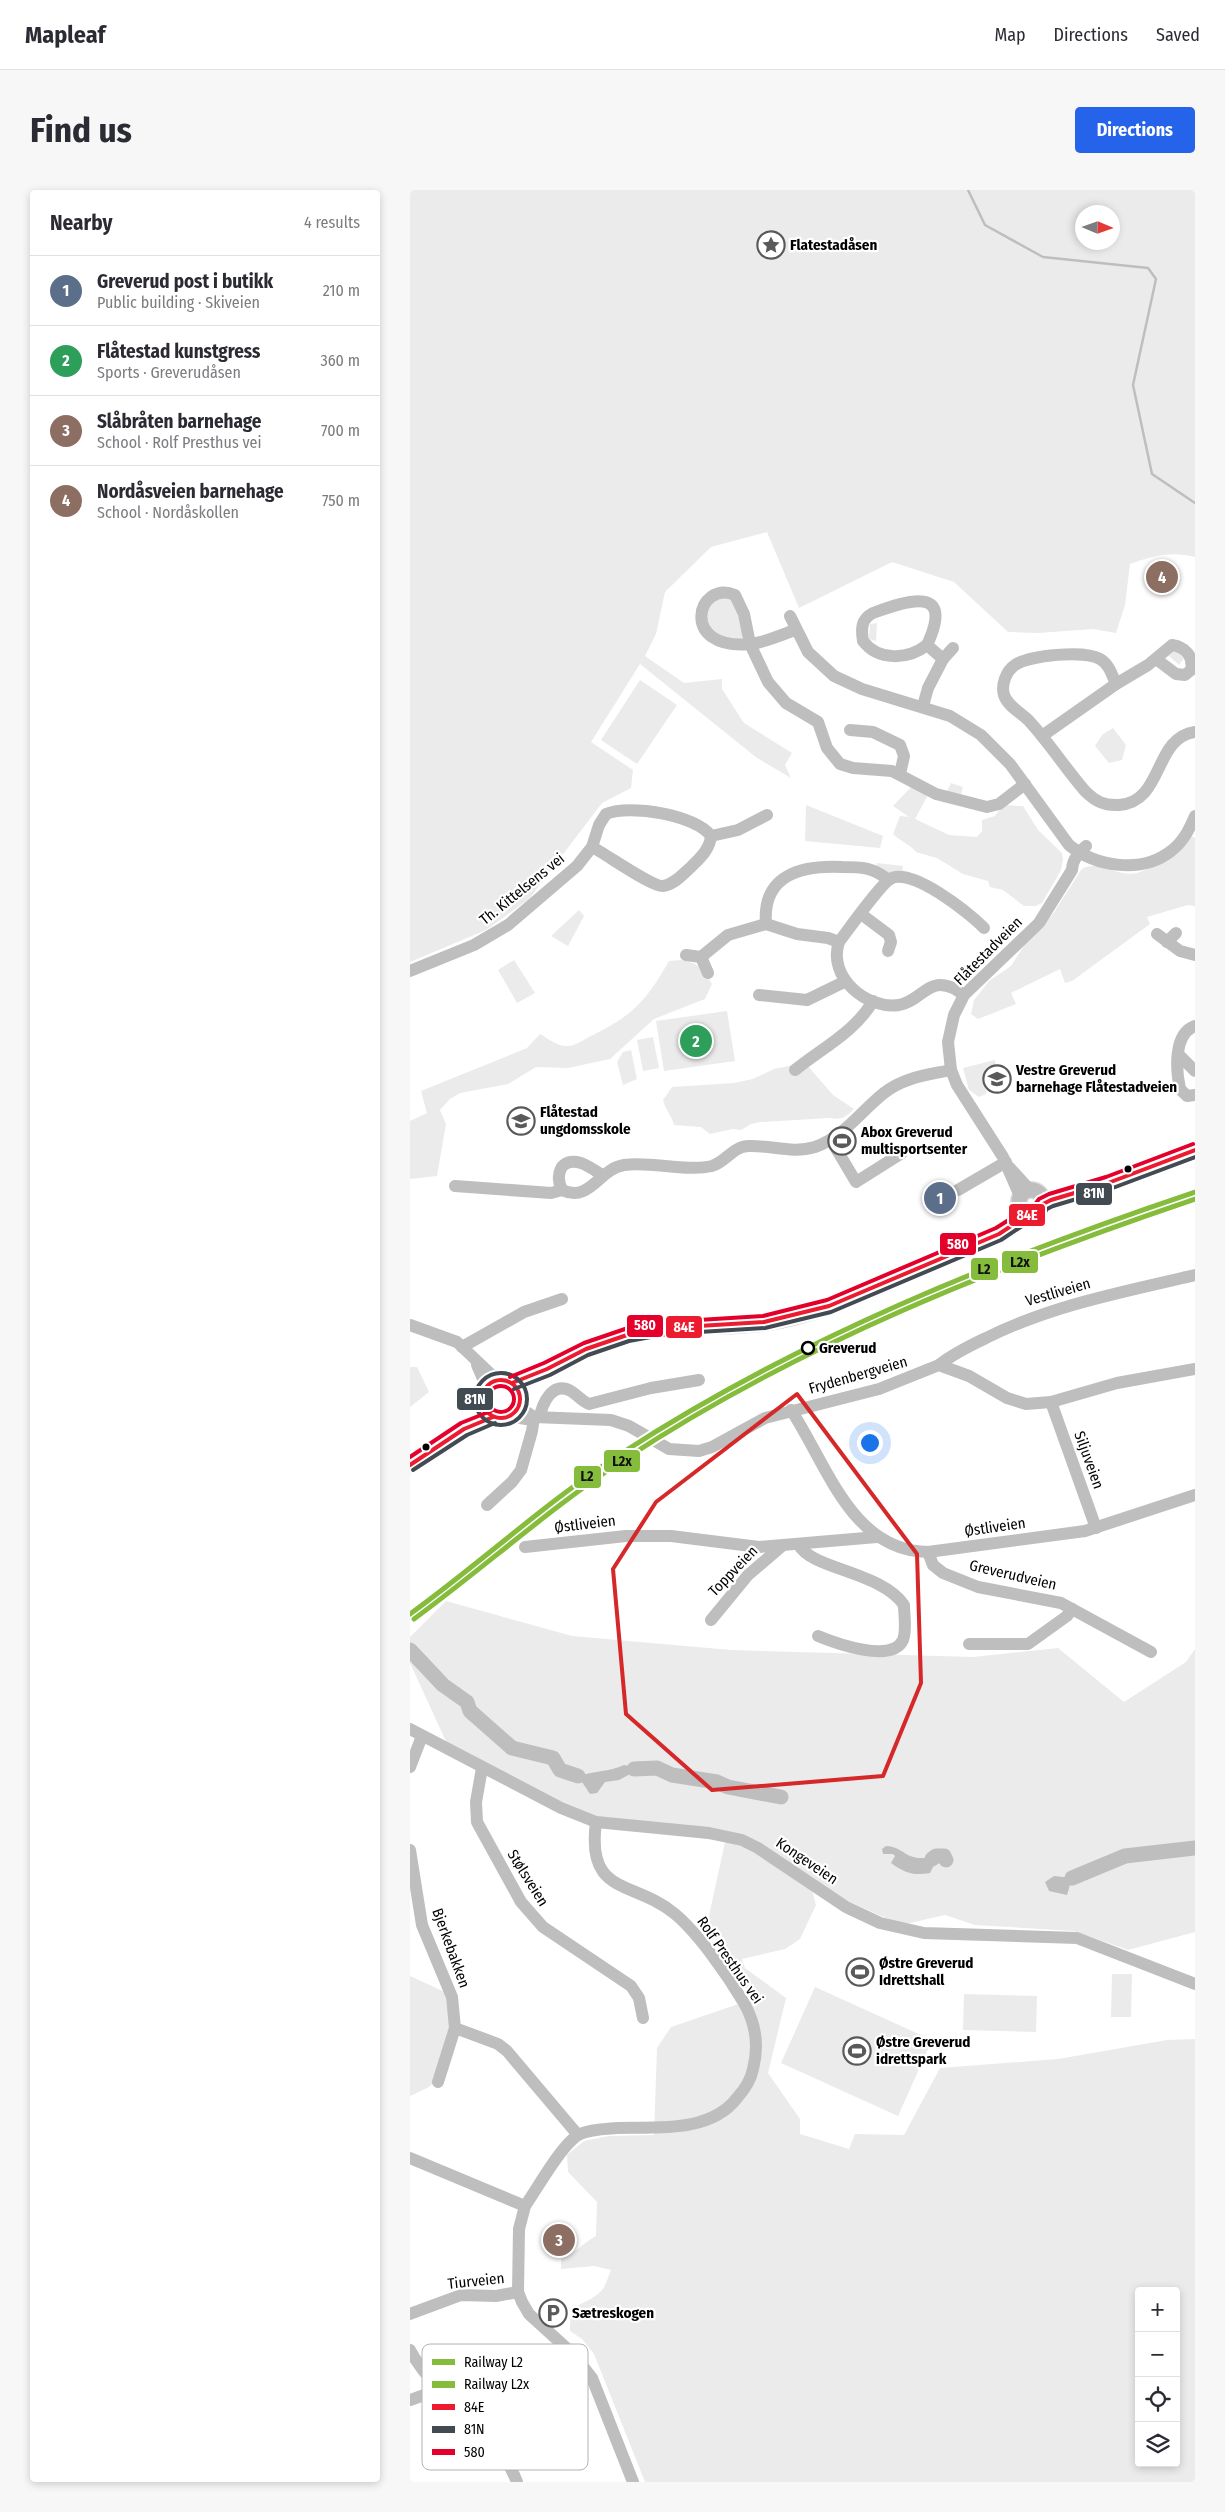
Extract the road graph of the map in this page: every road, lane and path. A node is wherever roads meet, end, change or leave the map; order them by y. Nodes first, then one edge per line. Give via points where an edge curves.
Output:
1 (790, 616) dead end
2 (795, 630) junction
3 (750, 644) junction
4 (927, 645) junction
5 (953, 648) dead end
6 (943, 659) junction
7 (1156, 660) dead end
8 (1116, 684) junction
9 (923, 706) junction
10 (850, 730) dead end
11 (1195, 732) edge
12 (1042, 736) junction
13 (900, 774) junction
14 (1024, 784) junction
15 (767, 815) dead end
16 (1195, 816) edge
17 (712, 836) junction
18 (592, 847) junction
19 (1083, 852) junction
20 (888, 880) junction
21 (861, 914) junction
22 (766, 924) junction
23 (984, 928) dead end
24 (1176, 933) dead end
25 (839, 942) junction
26 (888, 951) dead end
27 (686, 955) dead end
28 (1195, 955) edge
29 (701, 957) junction
30 (410, 971) edge
31 (708, 973) dead end
32 (844, 982) junction
33 (759, 995) dead end
34 (964, 995) junction
35 (873, 1001) junction
36 (1195, 1026) edge
37 (1179, 1055) junction
38 (795, 1070) dead end
39 (952, 1070) junction
40 (1195, 1071) edge
41 (1195, 1095) edge
42 (831, 1140) junction
43 (1195, 1150) edge
44 (902, 1153) dead end
45 (1007, 1165) junction
46 (602, 1176) junction
47 (455, 1186) dead end
48 (562, 1190) junction
49 (958, 1190) dead end
50 (1030, 1200) junction
51 (1195, 1275) edge
52 (562, 1299) dead end
53 (410, 1325) edge
54 (462, 1347) junction
55 (939, 1365) junction
56 (1195, 1369) edge
57 (700, 1380) dead end
58 (507, 1394) junction
59 (1051, 1402) junction
60 (791, 1410) junction
61 (488, 1411) junction
62 (537, 1417) junction
63 (410, 1465) edge
64 (1195, 1495) edge
65 (487, 1505) dead end
66 (1096, 1528) junction
67 (877, 1536) junction
68 (798, 1545) junction
69 (782, 1546) junction
70 (525, 1547) dead end
71 (928, 1552) junction
72 (1072, 1609) junction
73 (711, 1620) dead end
74 (818, 1636) dead end
75 (968, 1644) dead end
76 (1151, 1652) dead end
77 (410, 1729) edge
78 (422, 1736) junction
79 (410, 1767) edge
80 (482, 1768) junction
81 (596, 1822) junction
82 (410, 1850) edge
83 (1195, 1984) edge
84 (643, 2018) dead end
85 (455, 2028) junction
86 (438, 2082) dead end
87 (578, 2135) junction
88 (410, 2158) edge
89 (525, 2206) junction
90 (518, 2292) junction
91 (410, 2314) edge
92 (562, 2344) edge
93 (410, 2350) edge
94 (422, 2371) edge
95 (588, 2373) edge
96 (422, 2396) edge
97 (410, 2400) edge
98 (512, 2470) edge
99 (517, 2482) edge
100 (633, 2482) edge

1 - 2 street
2 - 3 street
2 - 9 street via 816,660 841,680
3 - 3 street via 732,644 705,632 700,616 706,601 721,593 735,595 744,614
3 - 13 street via 776,694 818,722 835,760 853,768 881,769
4 - 4 street via 905,656 882,654 867,647 863,641 862,625 872,613 925,600 936,614
4 - 6 street
5 - 6 street
6 - 9 street
7 - 8 street
8 - 12 street
8 - 12 street via 1107,664 1093,656 1056,656 1028,659 1016,664 1006,676 1004,693 1008,702
9 - 14 street via 950,716 981,735 1002,754
10 - 13 street via 874,726 900,745 904,756
11 - 12 street via 1174,742 1146,793 1133,801 1116,805 1092,799
13 - 14 street via 936,794 982,807 999,804
14 - 19 street via 1069,845
15 - 17 street via 749,826
16 - 19 street via 1184,838 1165,856 1145,863 1113,865
17 - 18 street via 707,849 694,864 664,886 657,886
17 - 18 street, Th. Kittelsens vei via 700,825 654,812 605,808
18 - 30 street, Th. Kittelsens vei via 577,866 491,937
19 - 34 street, Flåtestadveien via 1077,868 1072,870 1049,911
20 - 21 street
20 - 22 street via 869,868 804,868 785,879 769,897 765,906
20 - 23 street via 902,876 913,879 973,917
21 - 25 street
21 - 26 street via 889,935
22 - 25 street
22 - 29 street via 728,935
24 - 28 street via 1162,938 1180,951
25 - 32 street via 836,966
27 - 29 street
29 - 31 street
32 - 33 street via 807,1000
32 - 35 street
34 - 35 street via 939,985 914,1000 898,1005
34 - 39 street, Flåtestadveien via 954,1014 949,1034
35 - 38 street via 865,1015 849,1030
36 - 37 street via 1183,1034
37 - 40 street
37 - 41 street via 1180,1089 1187,1096
39 - 42 street via 901,1082 885,1092
39 - 45 street, Flåtestadveien via 957,1085
42 - 44 street via 856,1182
42 - 46 street via 804,1150 738,1148 712,1166 622,1165
43 - 50 main road via 1085,1190
45 - 49 street
45 - 50 street, Flåtestadveien
46 - 48 street via 587,1190 577,1194
46 - 48 street via 590,1167 571,1162 562,1166 558,1175
47 - 48 street via 551,1193
50 - 58 main road via 988,1237 812,1312 764,1322 635,1333 586,1349
51 - 55 street, Vestliveien via 1082,1301 1023,1320 950,1356
52 - 54 street via 524,1312
53 - 54 street via 449,1338
54 - 58 street
55 - 59 street via 969,1376 1016,1402
55 - 60 street, Frydenbergveien via 879,1389
56 - 59 street via 1117,1383
57 - 62 street via 651,1388 590,1404 569,1390 561,1389 553,1391
58 - 61 main road via 500,1418
58 - 61 main road via 482,1395
58 - 62 street, Frydenbergveien via 526,1419
59 - 66 street, Siljuveien
60 - 62 street, Frydenbergveien via 765,1418 712,1446 689,1452 660,1445 620,1422
60 - 67 street via 846,1505
61 - 63 main road
62 - 65 street via 521,1470
64 - 66 street, Østliveien
66 - 71 street, Østliveien
67 - 68 street, Østliveien
67 - 71 street, Østliveien via 901,1550
68 - 69 street, Østliveien
68 - 74 street via 811,1558 852,1572 891,1591 904,1605 903,1641 896,1647 860,1650
69 - 70 street, Østliveien via 745,1547 649,1535
69 - 73 street, Toppveien via 748,1575
71 - 72 street, Greverudveien via 933,1565 958,1580 978,1587 1045,1598
72 - 75 street via 1028,1644
72 - 76 street, Greverudveien
77 - 78 street, Kongeveien
78 - 79 street
78 - 80 street, Kongeveien
80 - 81 street, Kongeveien
80 - 84 street, Stølsveien via 476,1802 477,1822 521,1902 544,1927 631,1986 639,1998
81 - 83 street, Kongeveien via 709,1832 742,1840 861,1916 895,1928 924,1933 1077,1938
81 - 87 street, Rolf Presthus vei via 595,1854 603,1873 620,1886 673,1912 697,1936 744,2003 757,2041 753,2072 746,2088 718,2115 688,2125 599,2129
82 - 85 street, Bjerkebakken via 422,1925 452,1997
85 - 86 street, Bjerkebakken
85 - 87 street via 498,2044 507,2051
87 - 89 street via 565,2147
88 - 89 street
89 - 90 street via 519,2229
90 - 91 street, Tiurveien via 496,2296 461,2295
90 - 92 street via 529,2314
93 - 94 street
95 - 100 street
96 - 97 street
98 - 99 street

